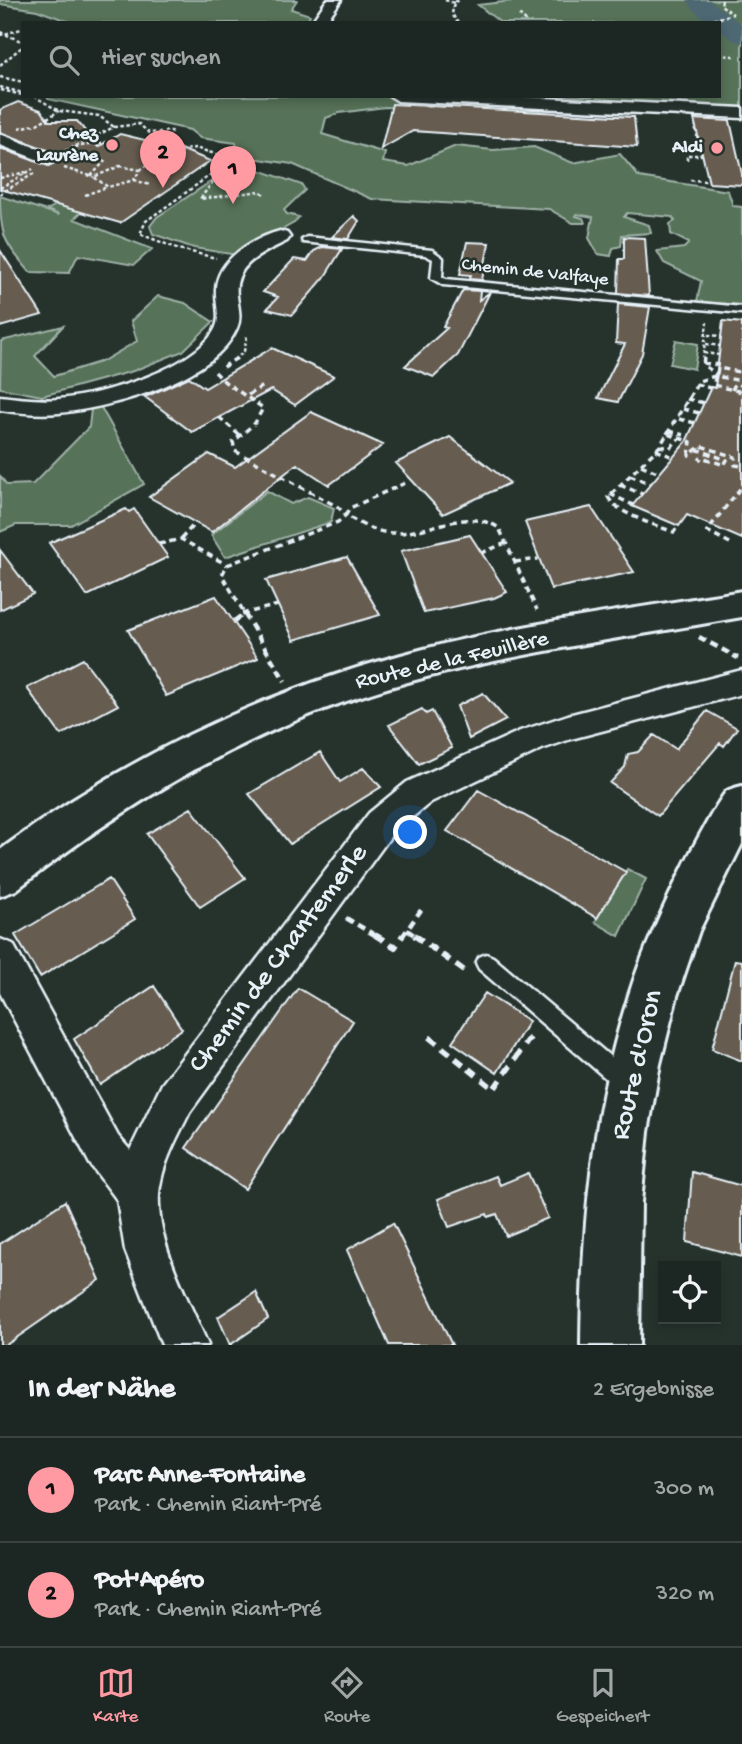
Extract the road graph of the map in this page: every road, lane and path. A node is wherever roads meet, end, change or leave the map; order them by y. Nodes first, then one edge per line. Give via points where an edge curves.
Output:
1 (334, 0) edge
2 (445, 0) edge
3 (458, 0) edge
4 (722, 0) edge
5 (453, 3) junction
6 (519, 15) dead end
7 (319, 21) edge
8 (457, 21) edge
9 (526, 21) edge
10 (706, 21) edge
11 (21, 29) edge
12 (0, 34) edge
13 (5, 34) junction
14 (21, 43) edge
15 (21, 46) edge
16 (721, 55) edge
17 (734, 56) dead end
18 (10, 57) junction
19 (19, 60) dead end
20 (0, 65) edge
21 (0, 77) edge
22 (21, 82) edge
23 (21, 84) edge
24 (0, 88) edge
25 (13, 89) junction
26 (21, 93) edge
27 (21, 93) edge
28 (37, 98) edge
29 (438, 98) edge
30 (59, 111) junction
31 (742, 113) edge
32 (693, 119) dead end
33 (114, 127) junction
34 (7, 134) edge
35 (107, 142) dead end
36 (74, 146) junction
37 (164, 154) junction
38 (106, 160) dead end
39 (687, 160) dead end
40 (53, 163) junction
41 (224, 166) junction
42 (140, 170) junction
43 (31, 171) junction
44 (82, 173) junction
45 (78, 176) dead end
46 (93, 176) junction
47 (28, 177) dead end
48 (0, 178) edge
49 (134, 180) junction
50 (690, 180) dead end
51 (707, 181) dead end
52 (150, 185) dead end
53 (108, 187) junction
54 (0, 188) edge
55 (0, 194) edge
56 (264, 194) dead end
57 (85, 195) dead end
58 (280, 237) dead end
59 (307, 240) dead end
60 (235, 263) junction
61 (742, 310) edge
62 (712, 317) dead end
63 (708, 335) junction
64 (721, 336) dead end
65 (706, 344) junction
66 (720, 346) dead end
67 (211, 351) junction
68 (704, 353) junction
69 (719, 355) dead end
70 (703, 363) junction
71 (719, 365) dead end
72 (740, 369) dead end
73 (718, 376) junction
74 (742, 383) edge
75 (696, 384) junction
76 (264, 385) dead end
77 (710, 388) dead end
78 (732, 390) junction
79 (742, 392) edge
80 (248, 395) junction
81 (687, 399) junction
82 (0, 403) edge
83 (704, 403) dead end
84 (683, 409) junction
85 (699, 414) dead end
86 (219, 417) dead end
87 (679, 419) junction
88 (695, 423) dead end
89 (668, 433) junction
90 (239, 435) junction
91 (682, 437) junction
92 (658, 448) junction
93 (696, 449) junction
94 (673, 457) dead end
95 (699, 460) dead end
96 (727, 460) junction
97 (735, 463) junction
98 (641, 465) junction
99 (742, 466) edge
100 (659, 473) dead end
101 (630, 475) junction
102 (405, 483) dead end
103 (650, 484) dead end
104 (620, 485) junction
105 (742, 486) edge
106 (642, 494) dead end
107 (610, 495) junction
108 (633, 505) dead end
109 (346, 516) junction
110 (195, 523) dead end
111 (676, 529) dead end
112 (181, 539) junction
113 (506, 543) junction
114 (730, 543) dead end
115 (159, 544) dead end
116 (481, 553) dead end
117 (538, 559) dead end
118 (514, 562) junction
119 (227, 565) junction
120 (742, 604) edge
121 (278, 605) dead end
122 (537, 610) dead end
123 (244, 613) junction
124 (234, 621) dead end
125 (692, 634) dead end
126 (742, 661) edge
127 (742, 681) edge
128 (298, 703) junction
129 (742, 804) edge
130 (0, 876) edge
131 (421, 910) dead end
132 (340, 914) dead end
133 (407, 930) junction
134 (0, 956) edge
135 (480, 971) joint
136 (546, 1015) junction
137 (429, 1037) dead end
138 (629, 1084) junction
139 (137, 1191) junction
140 (185, 1345) edge
141 (610, 1345) edge

1 - 7 street
2 - 5 path
3 - 5 path
4 - 10 path via 721,5 733,14
5 - 8 path
6 - 9 path
11 - 13 path
12 - 13 path
13 - 14 path
15 - 18 path
16 - 17 path
18 - 19 path
18 - 20 path
21 - 22 path
23 - 25 path
24 - 25 path
24 - 27 path
25 - 26 path
28 - 30 path
29 - 31 street
30 - 33 path via 99,116
30 - 34 path
32 - 39 path via 701,155 687,155
33 - 36 path
33 - 37 path via 139,124 149,133 170,131
34 - 40 street
35 - 36 path
36 - 40 path
37 - 41 path via 194,147 226,158
37 - 42 path
38 - 46 path
40 - 43 path
40 - 44 path
41 - 56 path via 200,199
41 - 60 path via 146,221 140,234
42 - 46 path via 120,166
42 - 49 path
43 - 48 path
43 - 54 path
44 - 45 path
44 - 46 path
46 - 53 path
47 - 55 path
49 - 52 path
49 - 53 path
50 - 51 path
53 - 57 path
58 - 60 street
59 - 61 lane, Chemin de Valfaye via 428,252 438,258 436,278 443,282
60 - 67 street via 226,287 227,327
62 - 63 path
63 - 64 path
63 - 65 path
65 - 66 path
65 - 68 path
67 - 80 path via 220,379
67 - 82 street via 189,365 117,394 34,408
68 - 69 path
68 - 70 path
70 - 71 path
70 - 73 path
72 - 73 path via 718,368
73 - 74 path
73 - 75 path
73 - 78 path via 713,385
74 - 78 path
75 - 77 path
75 - 81 path
76 - 80 path
78 - 79 path
80 - 90 path via 263,408 262,415
81 - 83 path
81 - 84 path
84 - 85 path
84 - 87 path
86 - 90 path
87 - 88 path
87 - 89 path
89 - 91 path
89 - 92 path
90 - 109 path via 233,442 235,451 338,507
91 - 92 path via 670,448
91 - 93 path via 692,442 688,455
92 - 94 path
92 - 98 path
93 - 96 path
93 - 97 path via 701,446 734,457
95 - 96 path via 702,457 724,465
96 - 97 path
97 - 99 path
98 - 100 path
98 - 101 path
101 - 103 path
101 - 104 path
102 - 109 path via 350,508
104 - 106 path
104 - 107 path
105 - 114 path via 707,531
107 - 108 path
107 - 111 path via 608,500 636,516
109 - 113 path via 361,526 396,536 480,518 499,528
109 - 119 path
110 - 112 path
112 - 115 path
112 - 119 path
113 - 116 path
113 - 118 path
117 - 118 path
118 - 122 path
119 - 123 path via 222,575
120 - 128 main road, Route de la Feuillère via 466,653 359,681
121 - 123 path
123 - 124 path
123 - 128 path
125 - 126 path
127 - 139 street, Chemin de Chantemerle via 531,740 419,792 381,823 176,1098
128 - 130 main road, Route de la Feuillère via 173,761 90,811
129 - 138 main road, Route d'Oron via 692,888 662,964
131 - 133 path
132 - 133 path via 395,947
133 - 135 path
134 - 139 street via 104,1150
135 - 136 lane
136 - 137 path via 494,1089
136 - 138 lane
138 - 141 main road, Route d'Oron via 613,1192
139 - 140 street, Chemin de Chantemerle via 144,1241

